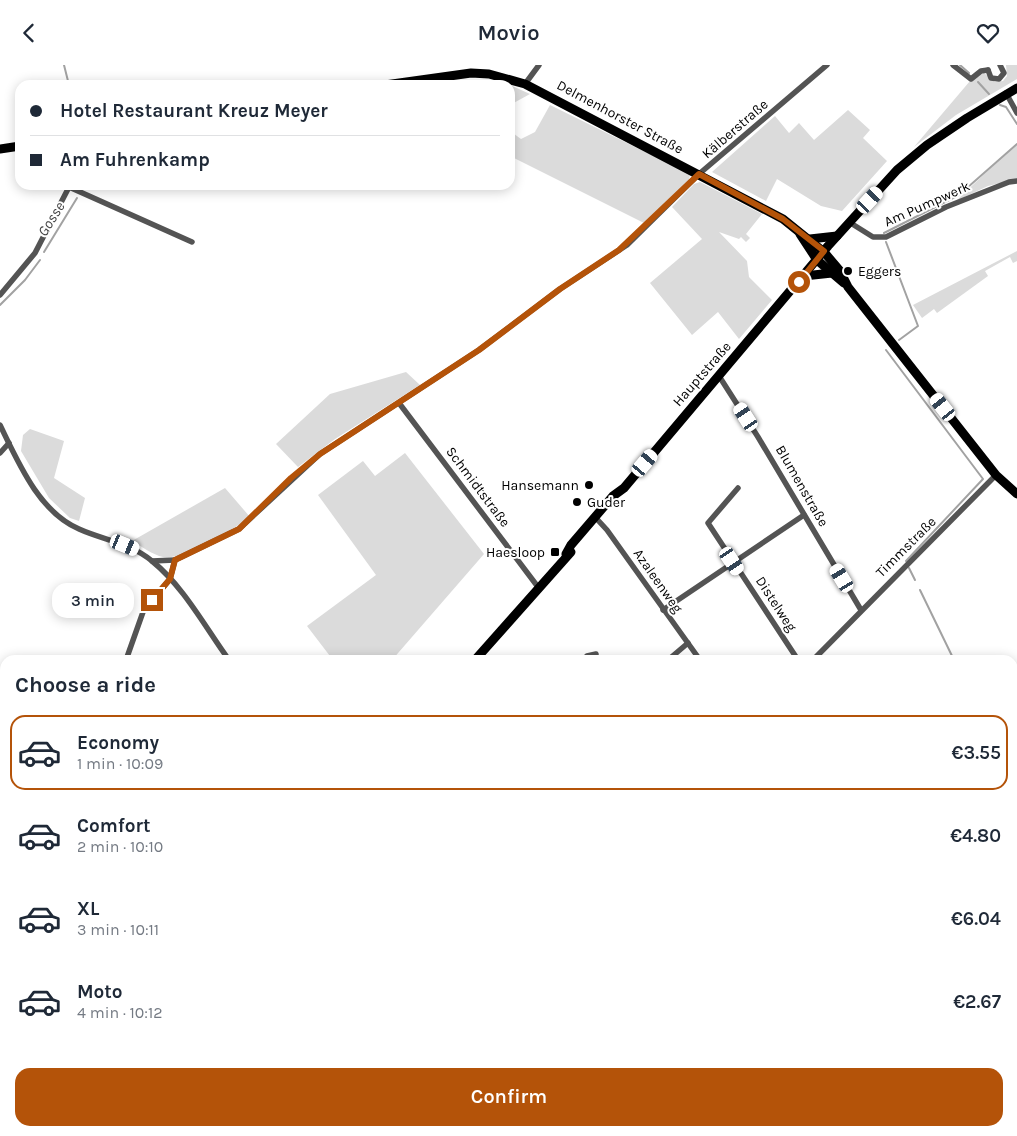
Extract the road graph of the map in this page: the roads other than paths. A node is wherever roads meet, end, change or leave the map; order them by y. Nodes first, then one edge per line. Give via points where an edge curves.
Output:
1 (539, 65) edge
2 (827, 65) edge
3 (954, 65) edge
4 (1000, 65) edge
5 (990, 67) edge
6 (421, 80) edge
7 (511, 80) edge
8 (515, 81) edge
9 (525, 84) junction
10 (1017, 88) edge
11 (1006, 93) junction
12 (1017, 113) edge
13 (15, 147) edge
14 (0, 149) edge
15 (699, 174) junction
16 (1017, 181) edge
17 (67, 190) edge
18 (76, 190) edge
19 (849, 222) junction
20 (798, 231) junction
21 (837, 236) junction
22 (810, 239) junction
23 (192, 242) dead end
24 (824, 251) junction
25 (817, 259) junction
26 (832, 273) junction
27 (804, 276) junction
28 (848, 287) junction
29 (0, 295) edge
30 (719, 376) junction
31 (399, 403) junction
32 (0, 425) edge
33 (9, 443) junction
34 (0, 453) edge
35 (996, 475) junction
36 (738, 488) dead end
37 (1017, 494) edge
38 (804, 515) junction
39 (597, 519) junction
40 (175, 560) junction
41 (152, 561) junction
42 (732, 561) junction
43 (170, 579) junction
44 (538, 587) junction
45 (663, 610) junction
46 (861, 610) junction
47 (688, 643) junction
48 (596, 654) dead end
49 (128, 655) edge
50 (225, 655) edge
51 (479, 655) edge
52 (592, 655) edge
53 (674, 655) edge
54 (696, 655) edge
55 (795, 655) edge
56 (819, 655) edge

1 - 9 street
2 - 15 street, Kälberstraße
3 - 5 street via 971,79
4 - 5 street via 1004,73 999,79 991,78
6 - 7 main road, Delmenhorster Straße via 471,73
8 - 9 main road, Delmenhorster Straße
9 - 15 main road, Delmenhorster Straße
10 - 11 main road, Hauptstraße
11 - 12 street
11 - 19 main road, Hauptstraße via 907,161
13 - 14 main road
15 - 20 main road, Delmenhorster Straße via 776,215
15 - 31 street, Kälberstraße via 626,245
16 - 19 street, Am Pumpwerk via 946,207 886,237 873,237
17 - 29 street via 35,253
18 - 23 street
19 - 21 main road, Hauptstraße
20 - 22 main road, Delmenhorster Straße
20 - 25 main road, Delmenhorster Straße
21 - 22 main road
21 - 24 main road, Hauptstraße
22 - 24 main road, Delmenhorster Straße
24 - 25 main road, Hauptstraße
24 - 28 main road, Delmenhorster Straße
25 - 26 main road, Delmenhorster Straße
25 - 27 main road, Hauptstraße
26 - 27 main road
26 - 28 main road, Delmenhorster Straße
27 - 30 main road, Hauptstraße
28 - 35 main road, Delmenhorster Straße
30 - 38 street, Blumenstraße
30 - 39 main road, Hauptstraße via 622,490 613,496
31 - 40 street, Kälberstraße via 320,454 239,529
31 - 44 street, Schmidtstraße
32 - 33 street
33 - 34 street
33 - 41 street via 48,509 78,529 135,549
35 - 37 main road, Delmenhorster Straße
35 - 46 street, Timmstraße
36 - 42 street, Distelweg via 708,523
38 - 42 street
38 - 46 street, Blumenstraße
39 - 44 main road, Hauptstraße via 571,545
39 - 45 street, Azaleenweg
40 - 41 street, Kälberstraße
40 - 43 street
41 - 43 street
42 - 45 street
42 - 55 street, Distelweg
43 - 49 street via 143,612
43 - 50 street
44 - 51 main road, Hauptstraße
45 - 47 street, Azaleenweg
46 - 56 street, Timmstraße
47 - 53 street
47 - 54 street, Azaleenweg
48 - 52 street

